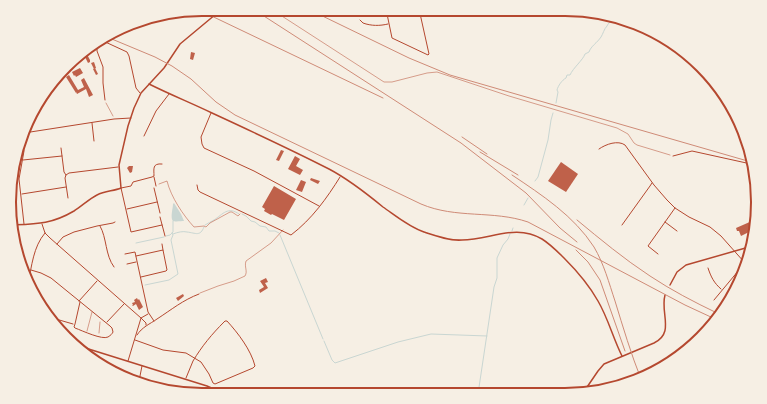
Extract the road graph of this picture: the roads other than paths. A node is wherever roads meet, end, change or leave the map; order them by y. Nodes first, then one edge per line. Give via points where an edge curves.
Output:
1 (214, 16) edge
2 (387, 16) edge
3 (421, 16) edge
4 (360, 20) dead end
5 (389, 24) junction
6 (106, 43) edge
7 (98, 48) edge
8 (149, 84) junction
9 (141, 93) junction
10 (169, 94) junction
11 (105, 100) road end
12 (211, 113) junction
13 (131, 118) junction
14 (92, 122) junction
15 (30, 132) edge
16 (144, 136) dead end
17 (94, 141) dead end
18 (24, 148) edge
19 (61, 148) dead end
20 (599, 148) dead end
21 (62, 156) junction
22 (673, 156) road end
23 (23, 160) junction
24 (747, 163) edge
25 (162, 164) dead end
26 (118, 167) junction
27 (66, 175) junction
28 (154, 176) junction
29 (340, 176) junction
30 (19, 179) joint
31 (653, 183) junction
32 (197, 185) dead end
33 (156, 186) road end
34 (66, 187) junction
35 (121, 188) junction
36 (154, 188) dead end
37 (21, 194) junction
38 (68, 198) dead end
39 (157, 202) junction
40 (320, 206) junction
41 (675, 208) junction
42 (126, 210) junction
43 (160, 212) dead end
44 (160, 217) dead end
45 (115, 222) dead end
46 (665, 222) junction
47 (42, 223) junction
48 (24, 224) junction
49 (18, 225) edge
50 (100, 225) junction
51 (162, 225) junction
52 (622, 225) dead end
53 (283, 230) junction
54 (677, 231) dead end
55 (45, 233) junction
56 (165, 236) dead end
57 (56, 244) junction
58 (162, 244) dead end
59 (745, 248) edge
60 (163, 250) junction
61 (735, 251) junction
62 (125, 254) dead end
63 (658, 254) dead end
64 (136, 256) junction
65 (742, 260) edge
66 (137, 262) junction
67 (127, 264) dead end
68 (114, 267) dead end
69 (708, 268) dead end
70 (31, 270) junction
71 (737, 272) edge
72 (30, 273) edge
73 (140, 277) junction
74 (97, 280) junction
75 (670, 285) dead end
76 (722, 290) junction
77 (199, 294) joint
78 (665, 295) dead end
79 (714, 300) dead end
80 (80, 301) junction
81 (124, 303) junction
82 (92, 311) junction
83 (149, 314) junction
84 (141, 318) junction
85 (58, 319) edge
86 (154, 321) junction
87 (107, 323) junction
88 (74, 324) junction
89 (146, 325) junction
90 (86, 332) junction
91 (137, 335) junction
92 (135, 340) junction
93 (87, 348) edge
94 (622, 356) junction
95 (195, 358) junction
96 (128, 361) junction
97 (142, 366) junction
98 (140, 377) edge
99 (186, 379) junction
100 (588, 386) edge
101 (212, 388) edge

1 - 8 street via 180,44
2 - 5 street
3 - 5 street via 428,55 393,39
4 - 5 street via 362,24
6 - 9 street via 129,56 136,88
7 - 11 street via 103,67
8 - 9 street
8 - 10 street
9 - 13 street
10 - 12 street
10 - 16 street via 156,111
12 - 29 street
12 - 40 street via 201,137 204,148
13 - 14 street
13 - 26 street
14 - 15 street
14 - 17 street
18 - 23 street
19 - 21 street
20 - 31 street via 624,143
21 - 23 street
21 - 27 street
22 - 24 street via 692,151
23 - 30 street
25 - 28 street via 155,165
26 - 27 street
26 - 35 street
27 - 34 street
28 - 33 street
28 - 35 street
29 - 40 street
29 - 94 street via 403,221 426,233 462,240 521,232 543,239 570,264 590,289 601,306
30 - 37 street
31 - 41 street
31 - 52 street
32 - 53 street via 200,192
34 - 37 street
34 - 38 street
35 - 42 street
35 - 47 street via 96,196 55,220
36 - 39 street
37 - 48 street
39 - 42 street
39 - 43 street
40 - 53 street via 292,234
41 - 46 street
41 - 61 street via 710,227
42 - 51 street via 131,232
44 - 51 street
45 - 50 street
46 - 54 street
46 - 63 street via 648,246
47 - 48 street
47 - 55 street
48 - 49 street
50 - 57 street via 70,233
50 - 68 street
51 - 56 street
53 - 77 lane via 271,243 246,261 245,276
55 - 57 street
55 - 70 street via 36,248
57 - 74 street
58 - 60 street
59 - 61 street
60 - 64 street
60 - 73 street via 167,270
61 - 65 street
61 - 75 street via 683,267 675,274
62 - 64 street via 135,252
64 - 66 street
66 - 67 street
66 - 73 street
69 - 76 street via 712,279
70 - 72 street
70 - 80 street via 47,275
71 - 76 street
73 - 83 street
74 - 80 street
74 - 81 street
76 - 79 street
77 - 86 street
78 - 94 street via 663,306 666,328 663,336
80 - 82 street
80 - 88 street
81 - 84 street
81 - 87 street
82 - 87 street
82 - 90 lane
83 - 84 street
83 - 86 street
84 - 89 street
84 - 91 street
85 - 88 street
86 - 89 street
87 - 90 street via 112,328 112,333 108,337
88 - 90 street via 75,328
89 - 91 street
91 - 92 street
92 - 95 street via 162,350 186,353
92 - 96 street
93 - 96 street
94 - 100 street via 601,367
95 - 95 street via 225,321 238,334 255,366 216,384 201,362
95 - 99 street
96 - 97 street
97 - 98 street
97 - 99 street
99 - 101 street

